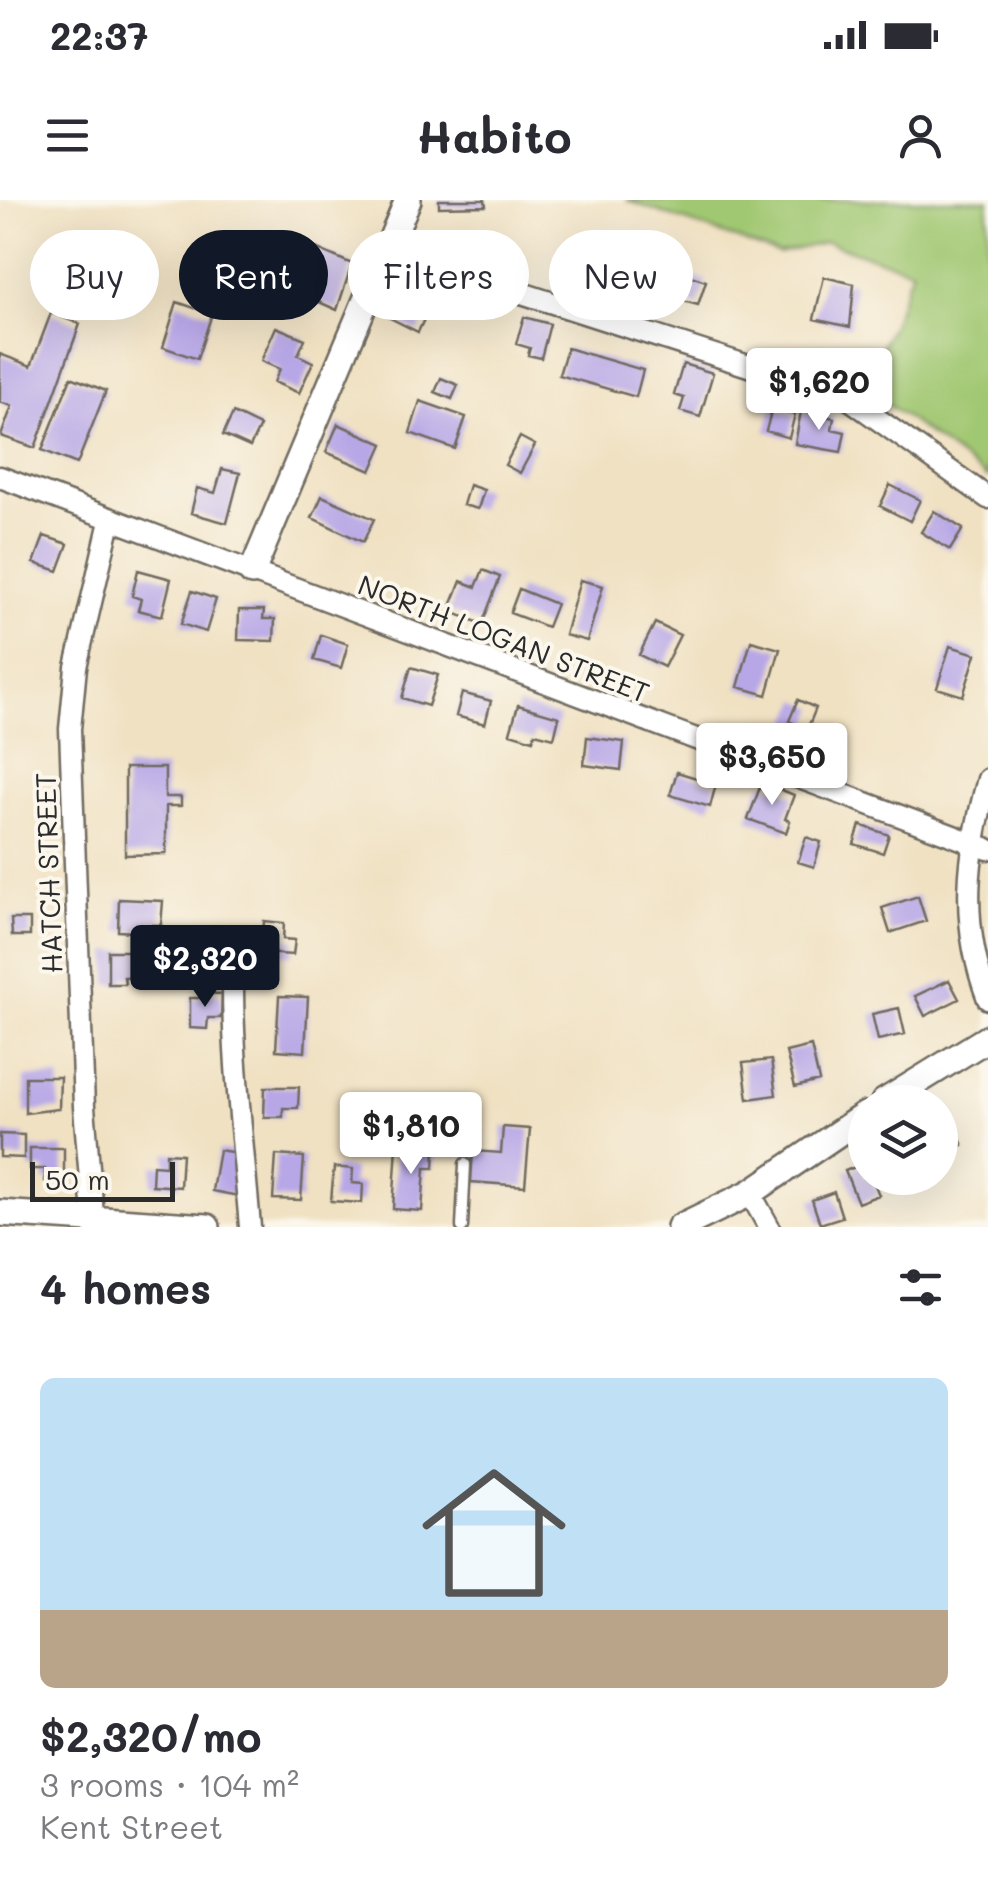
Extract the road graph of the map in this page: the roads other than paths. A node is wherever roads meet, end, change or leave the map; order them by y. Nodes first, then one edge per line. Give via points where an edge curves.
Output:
1 (408, 200) edge
2 (396, 230) edge
3 (529, 295) edge
4 (358, 320) edge
5 (0, 477) edge
6 (988, 498) edge
7 (110, 521) junction
8 (252, 572) junction
9 (988, 779) edge
10 (979, 845) edge
11 (233, 971) dead end
12 (988, 999) edge
13 (988, 1038) edge
14 (912, 1085) edge
15 (848, 1126) edge
16 (465, 1164) dead end
17 (750, 1192) junction
18 (0, 1214) edge
19 (93, 1224) edge
20 (207, 1227) edge
21 (250, 1227) edge
22 (462, 1227) edge
23 (680, 1227) edge
24 (770, 1227) edge

1 - 2 street
3 - 6 street via 848,398
4 - 8 street
5 - 7 street, NORTH LOGAN STREET
7 - 8 street, NORTH LOGAN STREET
7 - 19 street, HATCH STREET via 76,667 70,729
8 - 10 street, NORTH LOGAN STREET
9 - 10 street
10 - 12 street via 969,934
11 - 21 street via 233,1060
13 - 14 street
15 - 17 street
16 - 22 lane
17 - 23 street
17 - 24 street
18 - 19 street
19 - 20 street

